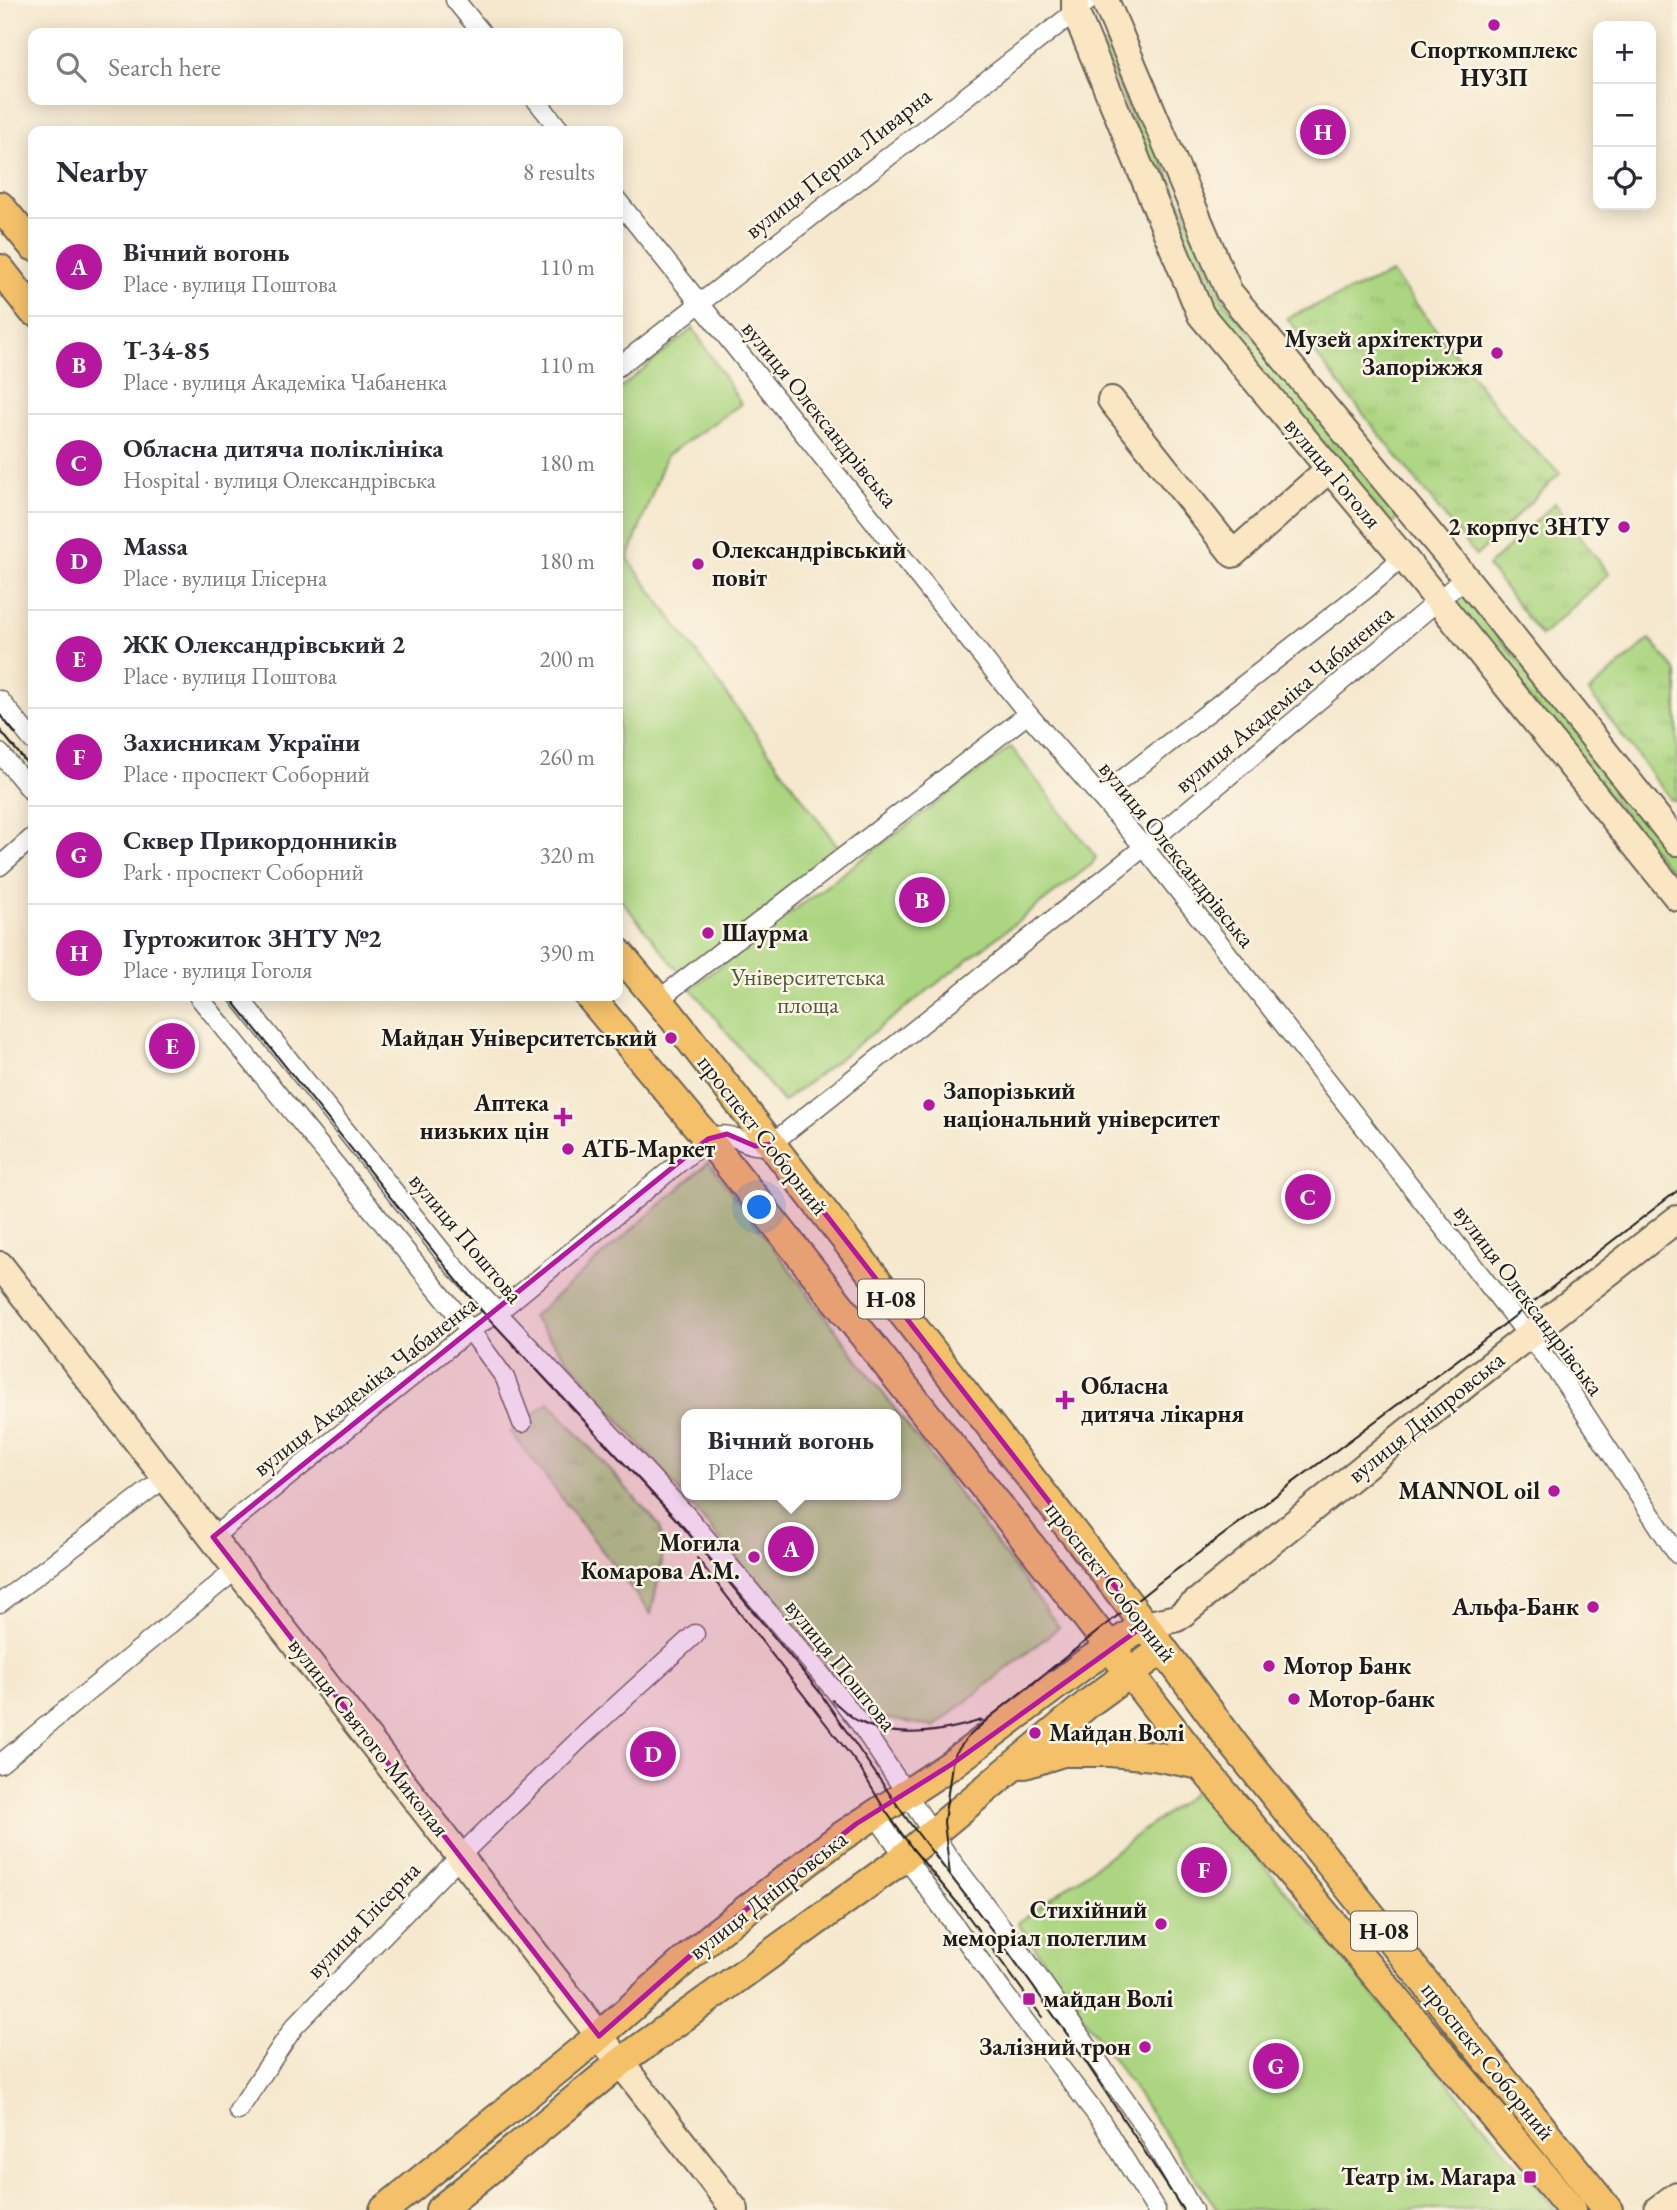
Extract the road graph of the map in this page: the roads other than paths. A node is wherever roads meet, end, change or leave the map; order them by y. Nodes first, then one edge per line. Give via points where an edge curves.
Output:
1 (455, 0) edge
2 (1105, 0) edge
3 (1080, 4) edge
4 (478, 28) edge
5 (540, 105) edge
6 (557, 126) edge
7 (0, 206) edge
8 (623, 207) edge
9 (28, 240) edge
10 (0, 269) edge
11 (699, 302) junction
12 (28, 305) edge
13 (623, 363) edge
14 (1111, 400) dead end
15 (1329, 470) junction
16 (1403, 557) junction
17 (1465, 578) junction
18 (1439, 602) junction
19 (0, 700) edge
20 (1028, 715) junction
21 (28, 735) edge
22 (0, 752) edge
23 (28, 787) edge
24 (1101, 796) junction
25 (28, 841) edge
26 (1677, 842) edge
27 (1144, 847) junction
28 (0, 866) edge
29 (1677, 897) edge
30 (623, 958) edge
31 (658, 1000) junction
32 (202, 1001) edge
33 (242, 1001) edge
34 (593, 1001) edge
35 (708, 1139) junction
36 (771, 1144) junction
37 (1677, 1219) edge
38 (0, 1265) edge
39 (497, 1313) junction
40 (470, 1330) junction
41 (1528, 1336) junction
42 (522, 1423) dead end
43 (166, 1477) junction
44 (213, 1537) junction
45 (1677, 1554) edge
46 (238, 1569) junction
47 (0, 1603) edge
48 (1177, 1618) junction
49 (1145, 1625) junction
50 (695, 1634) dead end
51 (1110, 1648) junction
52 (1163, 1649) junction
53 (1130, 1674) junction
54 (0, 1765) edge
55 (1201, 1765) junction
56 (1013, 1767) junction
57 (908, 1795) junction
58 (875, 1815) junction
59 (932, 1831) junction
60 (461, 1855) junction
61 (904, 1855) junction
62 (599, 2036) junction
63 (621, 2062) junction
64 (238, 2112) dead end
65 (1677, 2195) edge
66 (384, 2210) edge
67 (440, 2210) edge
68 (735, 2210) edge
69 (1156, 2210) edge
70 (1193, 2210) edge
71 (1572, 2210) edge
72 (1608, 2210) edge
73 (1657, 2210) edge

1 - 4 street
2 - 17 street, вулиця Гоголя via 1229,292
3 - 11 street, вулиця Перша Ливарна
3 - 15 street, вулиця Гоголя via 1201,315
5 - 6 street
7 - 9 main road
8 - 11 street, вулиця Олександрівська
10 - 12 main road
11 - 13 street, вулиця Перша Ливарна
11 - 20 street, вулиця Олександрівська
14 - 15 street via 1233,554
15 - 16 street, вулиця Гоголя
16 - 18 street, вулиця Гоголя
16 - 24 street, вулиця Академіка Чабаненка
17 - 18 street, вулиця Академіка Чабаненка
17 - 26 street, вулиця Гоголя
18 - 27 street, вулиця Академіка Чабаненка
18 - 29 street, вулиця Гоголя
19 - 21 street
20 - 24 street, вулиця Олександрівська
20 - 31 street
22 - 23 street
24 - 27 street, вулиця Олександрівська
25 - 28 street
27 - 36 street, вулиця Академіка Чабаненка
27 - 41 street, вулиця Олександрівська
30 - 31 main road, проспект Соборний / Н-08
31 - 36 main road, проспект Соборний / Н-08
32 - 40 street
33 - 39 street, вулиця Поштова via 453,1265
34 - 35 main road, проспект Соборний / Н-08
35 - 36 street via 727,1134 755,1146
35 - 39 street, вулиця Академіка Чабаненка
35 - 51 main road, проспект Соборний / Н-08
36 - 49 main road, проспект Соборний / Н-08
37 - 41 street, вулиця Дніпровська
38 - 43 street, вулиця Святого Миколая
39 - 40 street, вулиця Академіка Чабаненка
39 - 57 street, вулиця Поштова via 690,1518 835,1691
40 - 42 street via 505,1378
40 - 44 street, вулиця Академіка Чабаненка
41 - 45 street, вулиця Олександрівська via 1561,1377
41 - 48 street, вулиця Дніпровська
43 - 44 street, вулиця Святого Миколая
43 - 47 street
44 - 46 street, вулиця Святого Миколая
46 - 54 street
46 - 60 street, вулиця Святого Миколая
48 - 49 street, вулиця Дніпровська
48 - 52 street, вулиця Дніпровська
49 - 51 main road, вулиця Дніпровська
49 - 52 main road, проспект Соборний / Н-08
50 - 60 street, вулиця Глісерна
51 - 53 main road, проспект Соборний / Н-08
51 - 57 main road, вулиця Дніпровська
52 - 53 main road, вулиця Дніпровська
52 - 72 main road, проспект Соборний / Н-08 via 1235,1746
53 - 55 main road, проспект Соборний / Н-08
53 - 56 main road, вулиця Дніпровська
55 - 56 main road via 1154,1756 1063,1752
55 - 71 main road, проспект Соборний / Н-08
56 - 59 main road, вулиця Дніпровська
57 - 58 main road, вулиця Дніпровська
57 - 59 street, вулиця Поштова
58 - 61 street
58 - 62 main road, вулиця Дніпровська via 716,1933
59 - 61 main road, вулиця Дніпровська
59 - 70 street, вулиця Поштова via 1144,2126
60 - 62 street, вулиця Святого Миколая
60 - 64 street, вулиця Глісерна via 294,2027
61 - 63 main road, вулиця Дніпровська
61 - 69 street via 1101,2121
62 - 63 street, вулиця Святого Миколая
62 - 66 main road, вулиця Дніпровська
63 - 67 main road, вулиця Дніпровська
63 - 68 street, вулиця Святого Миколая
65 - 73 street

